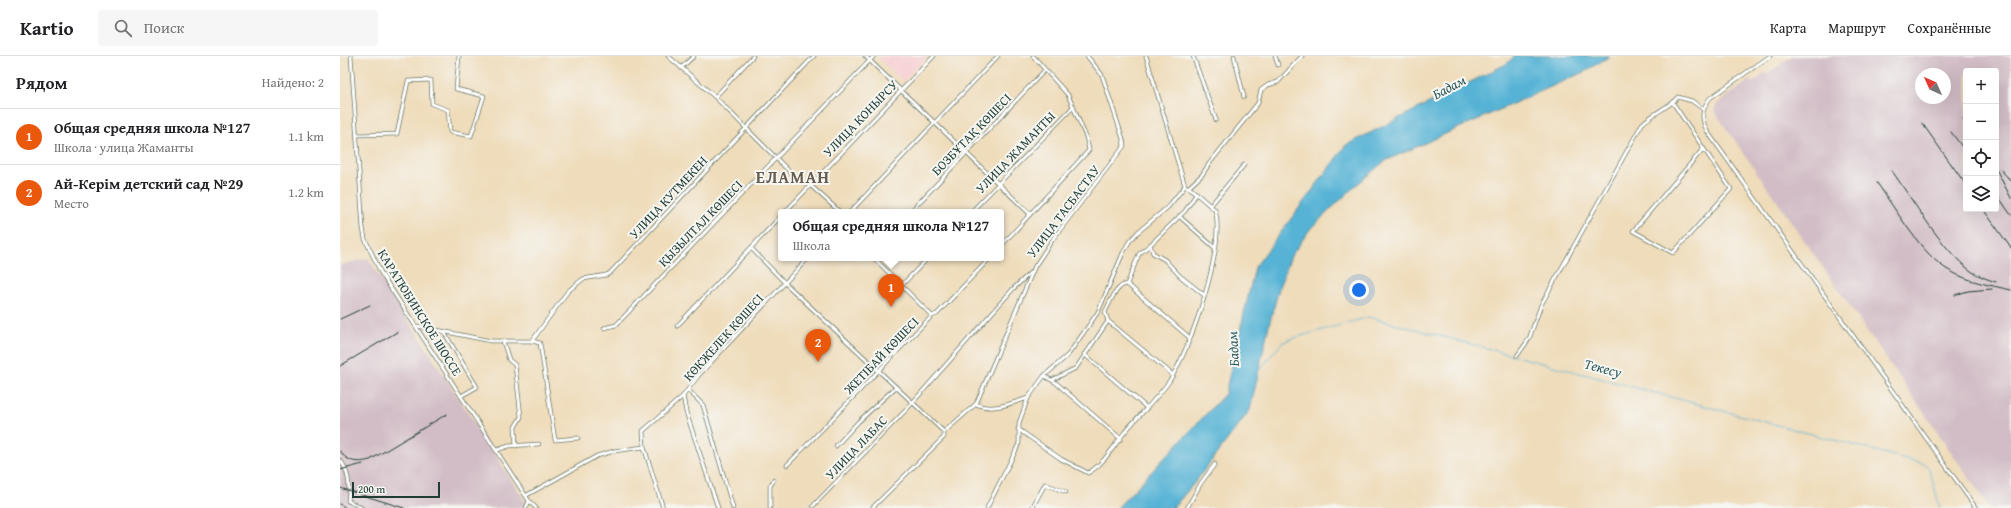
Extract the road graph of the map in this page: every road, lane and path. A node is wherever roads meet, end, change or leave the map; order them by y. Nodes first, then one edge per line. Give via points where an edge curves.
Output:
1 (351, 56) edge
2 (459, 56) edge
3 (668, 56) edge
4 (694, 56) edge
5 (753, 56) edge
6 (814, 56) edge
7 (865, 56) edge
8 (874, 56) edge
9 (934, 56) edge
10 (998, 56) edge
11 (1032, 56) edge
12 (1087, 56) edge
13 (1146, 56) edge
14 (1192, 56) edge
15 (1234, 56) edge
16 (1275, 56) edge
17 (1302, 56) edge
18 (1770, 56) edge
19 (870, 61) junction
20 (1278, 65) dead end
21 (681, 68) junction
22 (1045, 70) junction
23 (901, 90) junction
24 (715, 96) junction
25 (1244, 97) dead end
26 (1672, 103) junction
27 (1074, 106) junction
28 (1703, 109) junction
29 (1216, 120) dead end
30 (935, 122) junction
31 (746, 129) junction
32 (356, 135) junction
33 (1703, 149) junction
34 (967, 154) junction
35 (777, 158) junction
36 (1244, 165) dead end
37 (998, 183) junction
38 (810, 186) junction
39 (1187, 187) junction
40 (1197, 193) junction
41 (1211, 205) junction
42 (788, 209) edge
43 (837, 209) edge
44 (853, 209) edge
45 (913, 209) edge
46 (974, 209) edge
47 (1030, 214) junction
48 (1179, 216) junction
49 (778, 219) edge
50 (1004, 243) edge
51 (1150, 245) junction
52 (751, 248) junction
53 (1215, 248) junction
54 (805, 261) edge
55 (877, 261) edge
56 (925, 261) edge
57 (987, 261) edge
58 (1033, 270) junction
59 (785, 282) junction
60 (1127, 284) junction
61 (902, 285) junction
62 (1204, 295) junction
63 (932, 316) junction
64 (1109, 322) junction
65 (416, 326) junction
66 (677, 326) dead end
67 (604, 328) dead end
68 (444, 332) junction
69 (1190, 338) junction
70 (503, 341) junction
71 (532, 341) junction
72 (1084, 354) junction
73 (1517, 356) dead end
74 (879, 370) junction
75 (1173, 375) junction
76 (1044, 376) junction
77 (1052, 380) junction
78 (896, 387) junction
79 (688, 390) junction
80 (461, 396) junction
81 (683, 396) junction
82 (1028, 398) junction
83 (912, 402) junction
84 (976, 404) junction
85 (1147, 408) junction
86 (1018, 429) junction
87 (944, 432) junction
88 (578, 438) dead end
89 (1121, 439) junction
90 (539, 444) dead end
91 (516, 446) junction
92 (836, 446) dead end
93 (644, 447) junction
94 (496, 450) junction
95 (340, 460) edge
96 (1215, 464) dead end
97 (787, 466) dead end
98 (774, 480) dead end
99 (1066, 492) dead end
100 (527, 495) junction
101 (529, 501) junction
102 (813, 506) dead end
103 (362, 508) edge
104 (526, 508) edge
105 (536, 508) edge
106 (663, 508) edge
107 (718, 508) edge
108 (733, 508) edge
109 (770, 508) edge
110 (872, 508) edge
111 (987, 508) edge
112 (1032, 508) edge
113 (1187, 508) edge
114 (1976, 508) edge

1 - 32 street, КАРАТЮБИНСКОЕ ШОССЕ
2 - 32 street via 456,89 484,96 470,136 450,132 448,110 432,104 431,80 408,81 397,134
3 - 21 street
4 - 21 street
5 - 24 street
6 - 31 street, УЛИЦА КУТМЕКЕН
7 - 19 street
8 - 19 street, ҚЫЗЫЛТАЛ КӨШЕСІ
9 - 23 street, УЛИЦА КОНЫРСУ
10 - 30 street
11 - 22 street
12 - 58 street, УЛИЦА ТАСБАСТАУ via 1102,75 1124,146 1053,239
13 - 39 street
14 - 29 street
15 - 25 street
16 - 20 street
17 - 39 street via 1278,82 1261,90 1258,103 1208,164 1202,176
18 - 28 street via 1710,98
19 - 23 street
19 - 35 street, ҚЫЗЫЛТАЛ КӨШЕСІ
21 - 24 street
22 - 27 street via 1068,95
22 - 34 street, БОЗБҰТАҚ КӨШЕСІ
23 - 30 street
23 - 38 street, УЛИЦА КОНЫРСУ
24 - 31 street
26 - 28 street via 1678,97 1685,98
26 - 33 street
26 - 73 street via 1652,114 1642,124 1541,305 1529,339
27 - 37 street, УЛИЦА ЖАМАНТЫ
27 - 47 street via 1088,150
28 - 114 street via 1703,123 1707,131
30 - 34 street
30 - 44 street
31 - 35 street
31 - 71 street, УЛИЦА КУТМЕКЕН via 610,273 582,279 568,291
32 - 65 street, КАРАТЮБИНСКОЕ ШОССЕ via 365,239 381,273
33 - 33 street via 1731,189 1673,253 1633,231
34 - 37 street
34 - 45 street, БОЗБҰТАҚ КӨШЕСІ
35 - 38 street via 798,180
35 - 67 street, ҚЫЗЫЛТАЛ КӨШЕСІ via 616,325
36 - 41 street
37 - 46 street, УЛИЦА ЖАМАНТЫ
37 - 47 street
38 - 42 street, УЛИЦА КОНЫРСУ
38 - 43 street
39 - 40 street
39 - 76 street via 1129,242 1098,312 1068,355
40 - 41 street
40 - 48 street
41 - 53 street via 1217,217 1218,236
47 - 50 street
48 - 51 street
48 - 53 street
49 - 52 street
51 - 60 street via 1139,254
51 - 62 street via 1152,253 1165,260
52 - 59 street
52 - 66 street
53 - 62 street
54 - 59 street, КӨКЖЕЛЕК КӨШЕСІ
55 - 61 street
56 - 61 street
57 - 63 street, ЖЕТІБАЙ КӨШЕСІ via 937,314
58 - 83 street, УЛИЦА ЛАБАС
58 - 84 street, УЛИЦА ТАСБАСТАУ
59 - 74 street
59 - 79 street, КӨКЖЕЛЕК КӨШЕСІ
60 - 64 street via 1122,284 1105,312
60 - 69 street
61 - 63 street
62 - 69 street
63 - 74 street, ЖЕТІБАЙ КӨШЕСІ
64 - 72 street
64 - 75 street
65 - 68 street
65 - 80 street, КАРАТЮБИНСКОЕ ШОССЕ
68 - 70 street
68 - 80 street via 477,386
69 - 75 street
70 - 71 street
70 - 91 street via 509,360 515,365 521,417 515,427
71 - 88 street via 541,344 555,440
72 - 77 street via 1074,370
72 - 85 street
74 - 78 street
74 - 97 street, ЖЕТІБАЙ КӨШЕСІ
75 - 85 street
76 - 77 street
76 - 82 street
77 - 89 street
78 - 83 street
78 - 92 street
79 - 81 street, КӨКЖЕЛЕК КӨШЕСІ
79 - 108 street via 703,405
80 - 94 street, КАРАТЮБИНСКОЕ ШОССЕ
81 - 93 street via 643,431
81 - 107 street, КӨКЖЕЛЕК КӨШЕСІ
82 - 84 street via 1003,406
82 - 86 street
83 - 87 street
83 - 102 street, УЛИЦА ЛАБАС
84 - 87 street, УЛИЦА ТАСБАСТАУ
85 - 89 street
86 - 89 street via 1088,474
86 - 111 street via 1019,443
87 - 110 street, УЛИЦА ТАСБАСТАУ via 944,437
90 - 91 street
91 - 94 street
93 - 100 street via 597,456
93 - 106 street
94 - 100 street, КАРАТЮБИНСКОЕ ШОССЕ
95 - 103 street via 346,470 348,501
96 - 113 street
98 - 109 street via 770,486
99 - 112 street via 1045,484
100 - 101 street, КАРАТЮБИНСКОЕ ШОССЕ
101 - 104 street
101 - 105 street, КАРАТЮБИНСКОЕ ШОССЕ

